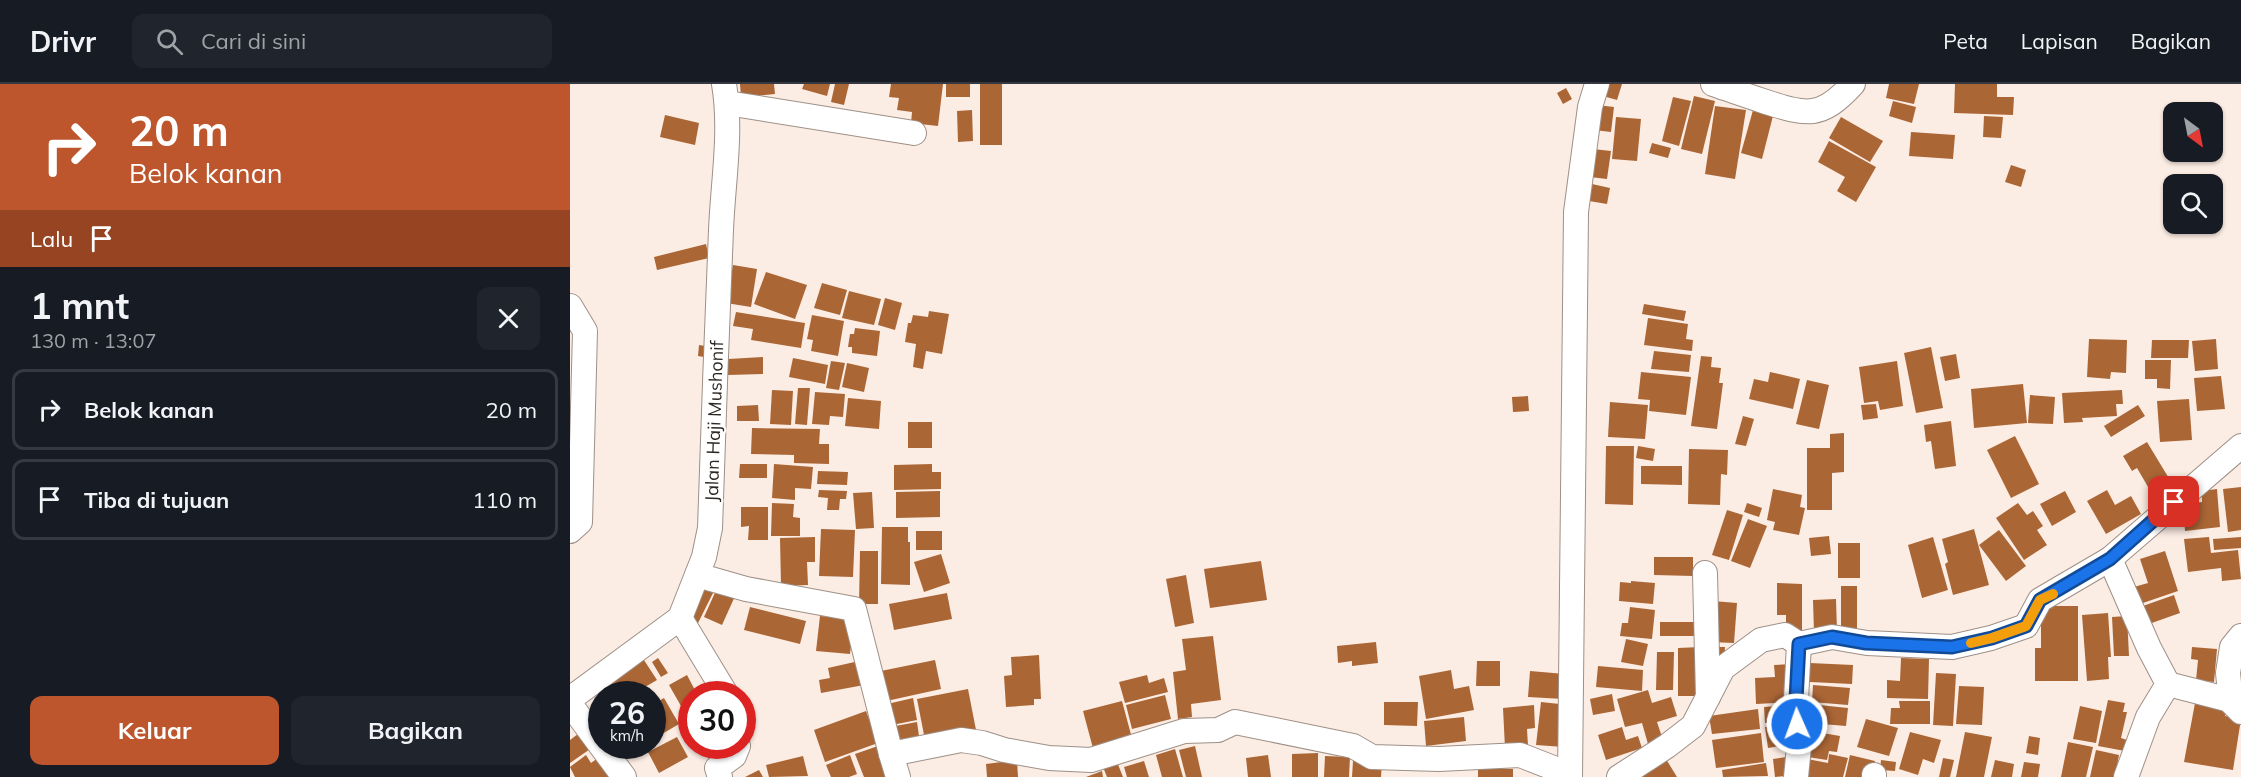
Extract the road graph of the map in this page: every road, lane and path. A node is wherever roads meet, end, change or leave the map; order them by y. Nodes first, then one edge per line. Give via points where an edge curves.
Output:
1 (1597, 84) edge
2 (1713, 84) edge
3 (1853, 84) edge
4 (725, 94) edge
5 (914, 133) dead end
6 (570, 306) edge
7 (2240, 450) edge
8 (570, 531) edge
9 (2110, 559) junction
10 (1705, 573) dead end
11 (697, 575) junction
12 (680, 618) junction
13 (2241, 636) edge
14 (1799, 644) junction
15 (718, 681) edge
16 (2168, 684) junction
17 (570, 699) edge
18 (1708, 699) junction
19 (570, 704) edge
20 (2238, 706) edge
21 (891, 754) junction
22 (730, 759) edge
23 (712, 774) edge
24 (1629, 774) edge
25 (1566, 775) edge
26 (624, 777) edge
27 (898, 777) edge
28 (1796, 777) edge
29 (2126, 777) edge

1 - 25 street via 1590,106 1576,212
2 - 3 street via 1799,113 1834,103
4 - 5 street
4 - 11 street, Jalan Haji Mushonif via 710,528
6 - 8 street via 585,331 580,522
7 - 9 street
9 - 14 street via 2040,600 2026,626 1992,638 1952,647 1866,643 1832,637
9 - 16 street
10 - 18 street
11 - 12 street, Jalan Haji Mushonif
11 - 21 street via 746,589 854,609
12 - 15 street
12 - 17 street
13 - 20 street via 2232,647 2228,673
14 - 18 street via 1785,635 1761,640 1723,668
14 - 28 street via 1795,718 1801,726
16 - 20 street
16 - 29 street via 2148,717
18 - 24 street via 1693,726
19 - 26 street
21 - 25 street via 961,740 1049,758 1091,760 1184,731 1218,730 1235,722 1353,746 1372,757 1520,755
21 - 27 street
22 - 23 street

